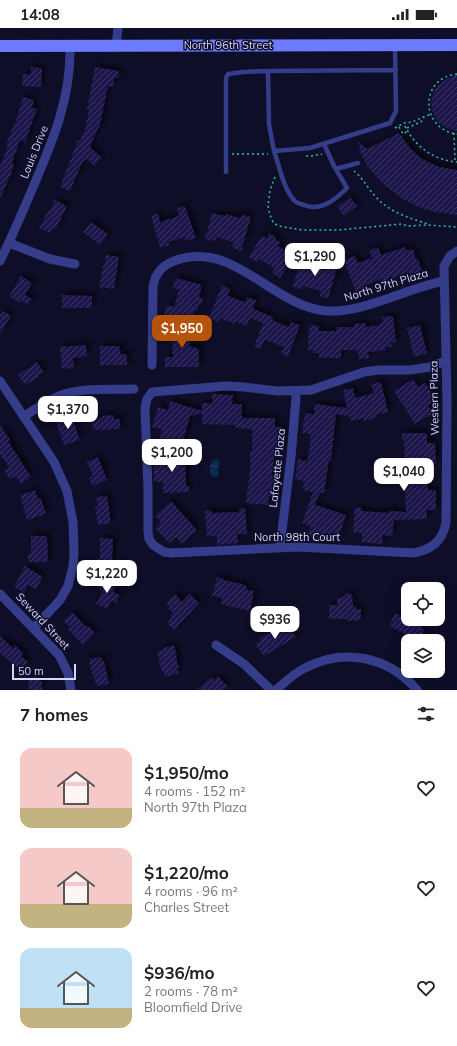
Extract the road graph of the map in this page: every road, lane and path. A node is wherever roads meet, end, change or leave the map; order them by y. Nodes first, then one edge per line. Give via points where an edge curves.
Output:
1 (118, 28) edge
2 (395, 45) junction
3 (457, 45) edge
4 (0, 46) edge
5 (116, 46) junction
6 (70, 47) junction
7 (396, 70) junction
8 (268, 71) junction
9 (457, 74) edge
10 (423, 117) dead end
11 (399, 127) dead end
12 (408, 131) junction
13 (456, 134) edge
14 (324, 144) junction
15 (275, 152) junction
16 (328, 152) junction
17 (226, 154) junction
18 (304, 155) dead end
19 (456, 162) edge
20 (358, 163) dead end
21 (347, 166) junction
22 (336, 169) junction
23 (226, 172) dead end
24 (281, 172) junction
25 (433, 226) junction
26 (457, 227) edge
27 (9, 243) junction
28 (456, 252) edge
29 (0, 261) edge
30 (75, 264) dead end
31 (444, 281) junction
32 (446, 361) junction
33 (152, 365) dead end
34 (0, 381) edge
35 (134, 389) dead end
36 (295, 390) junction
37 (24, 416) junction
38 (436, 544) joint
39 (280, 547) junction
40 (0, 594) edge
41 (34, 628) junction
42 (216, 645) dead end
43 (71, 690) edge
44 (271, 690) edge
45 (276, 690) edge
46 (417, 690) edge

1 - 5 street
2 - 3 street, North 96th Street
2 - 5 street, North 96th Street
2 - 7 lane
4 - 6 street, North 96th Street
5 - 6 street, North 96th Street
6 - 27 street, Louis Drive via 67,88 60,122
7 - 8 lane
7 - 14 lane via 396,112 390,123
8 - 15 lane via 269,124
8 - 17 lane via 228,74
9 - 13 path via 437,82 431,91 429,102 434,121 442,129
10 - 12 path via 420,122 406,127
11 - 12 path via 403,134
12 - 19 path via 416,143 427,152
13 - 19 path
14 - 15 lane
14 - 16 lane
15 - 17 path
15 - 24 lane
16 - 18 path
16 - 22 lane
17 - 23 lane
20 - 21 lane
21 - 22 lane
21 - 25 path via 358,174 377,199 392,210
22 - 24 lane via 347,188 324,205 308,207 296,202 288,191
24 - 25 path via 273,179 268,206 273,222 278,226 302,230 370,228 393,224
25 - 26 path
27 - 29 street, Louis Drive
27 - 30 street via 50,259
28 - 31 street, Western Plaza via 444,266
31 - 32 street, Western Plaza
31 - 33 street, North 97th Plaza via 357,308 328,311 294,301 217,258 199,256 176,260 161,268 154,280
32 - 36 street via 410,370 364,372 311,390
32 - 38 street, Western Plaza via 446,523
34 - 37 street
35 - 37 street via 69,393 52,399
36 - 39 street, Lafayette Plaza via 291,457
36 - 39 street, North 98th Court via 277,391 226,386 152,392 145,408 148,532 158,549 171,553
37 - 41 street via 63,480 70,505 74,540 73,566 68,586 60,600
38 - 39 street, North 98th Court via 412,553
40 - 41 street, Seward Street
41 - 43 street, Seward Street via 62,660 68,673
42 - 44 street via 244,664
45 - 46 street via 293,675 312,664 348,657 369,659 389,666

